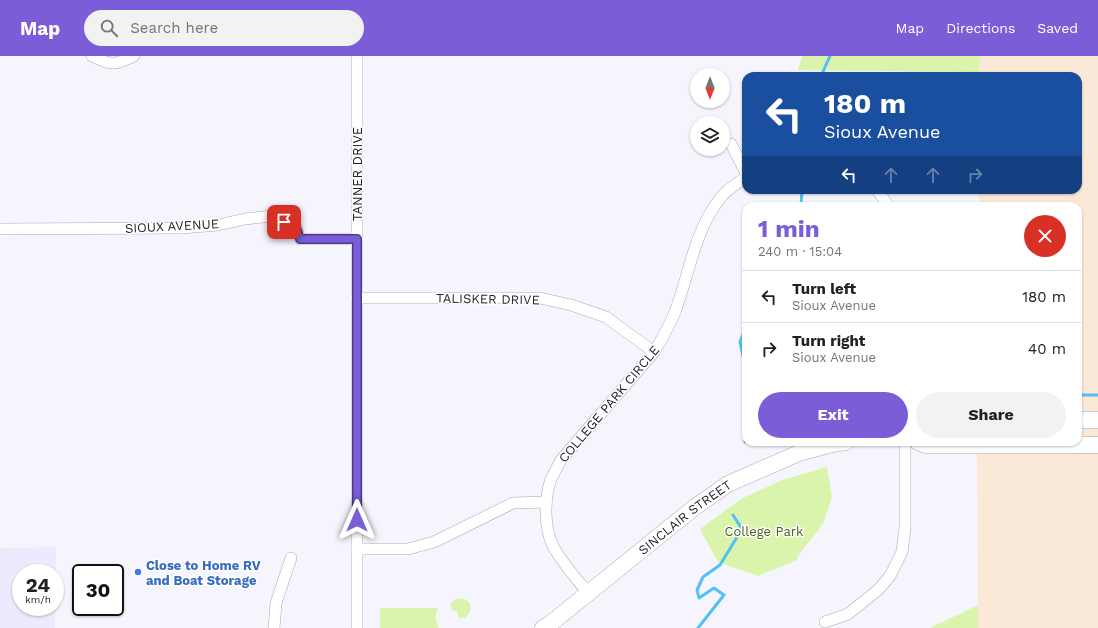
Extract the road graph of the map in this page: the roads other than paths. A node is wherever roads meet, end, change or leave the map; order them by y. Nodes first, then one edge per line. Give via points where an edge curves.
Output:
1 (92, 56) edge
2 (134, 56) edge
3 (357, 56) edge
4 (731, 144) dead end
5 (742, 165) edge
6 (742, 180) edge
7 (0, 229) edge
8 (357, 239) junction
9 (357, 298) junction
10 (654, 352) junction
11 (1082, 420) edge
12 (1098, 420) edge
13 (1082, 445) edge
14 (1098, 445) edge
15 (825, 446) edge
16 (905, 446) edge
17 (546, 502) junction
18 (357, 549) junction
19 (291, 558) dead end
20 (588, 593) junction
21 (825, 622) dead end
22 (274, 628) edge
23 (357, 628) edge
24 (543, 628) edge

1 - 2 street via 104,62 118,64
3 - 8 street, TANNER DRIVE
4 - 5 street
6 - 10 street, COLLEGE PARK CIRCLE via 723,194 707,216 675,312
7 - 8 street, SIOUX AVENUE via 182,228 218,226 272,216 296,227 300,239
8 - 9 street, TANNER DRIVE
9 - 10 street, TALISKER DRIVE via 540,298 571,305 606,318
9 - 18 street, TANNER DRIVE
10 - 17 street, COLLEGE PARK CIRCLE via 561,460 551,480
11 - 12 street
13 - 14 street
15 - 20 street, SINCLAIR STREET via 799,453 728,484 695,506
16 - 21 street via 906,528 902,552 890,576 878,590 848,614
17 - 18 street via 513,504 434,542 408,549
17 - 20 street, COLLEGE PARK CIRCLE via 547,527 552,545
18 - 23 street, TANNER DRIVE
19 - 22 street via 276,603
20 - 24 street, SINCLAIR STREET

